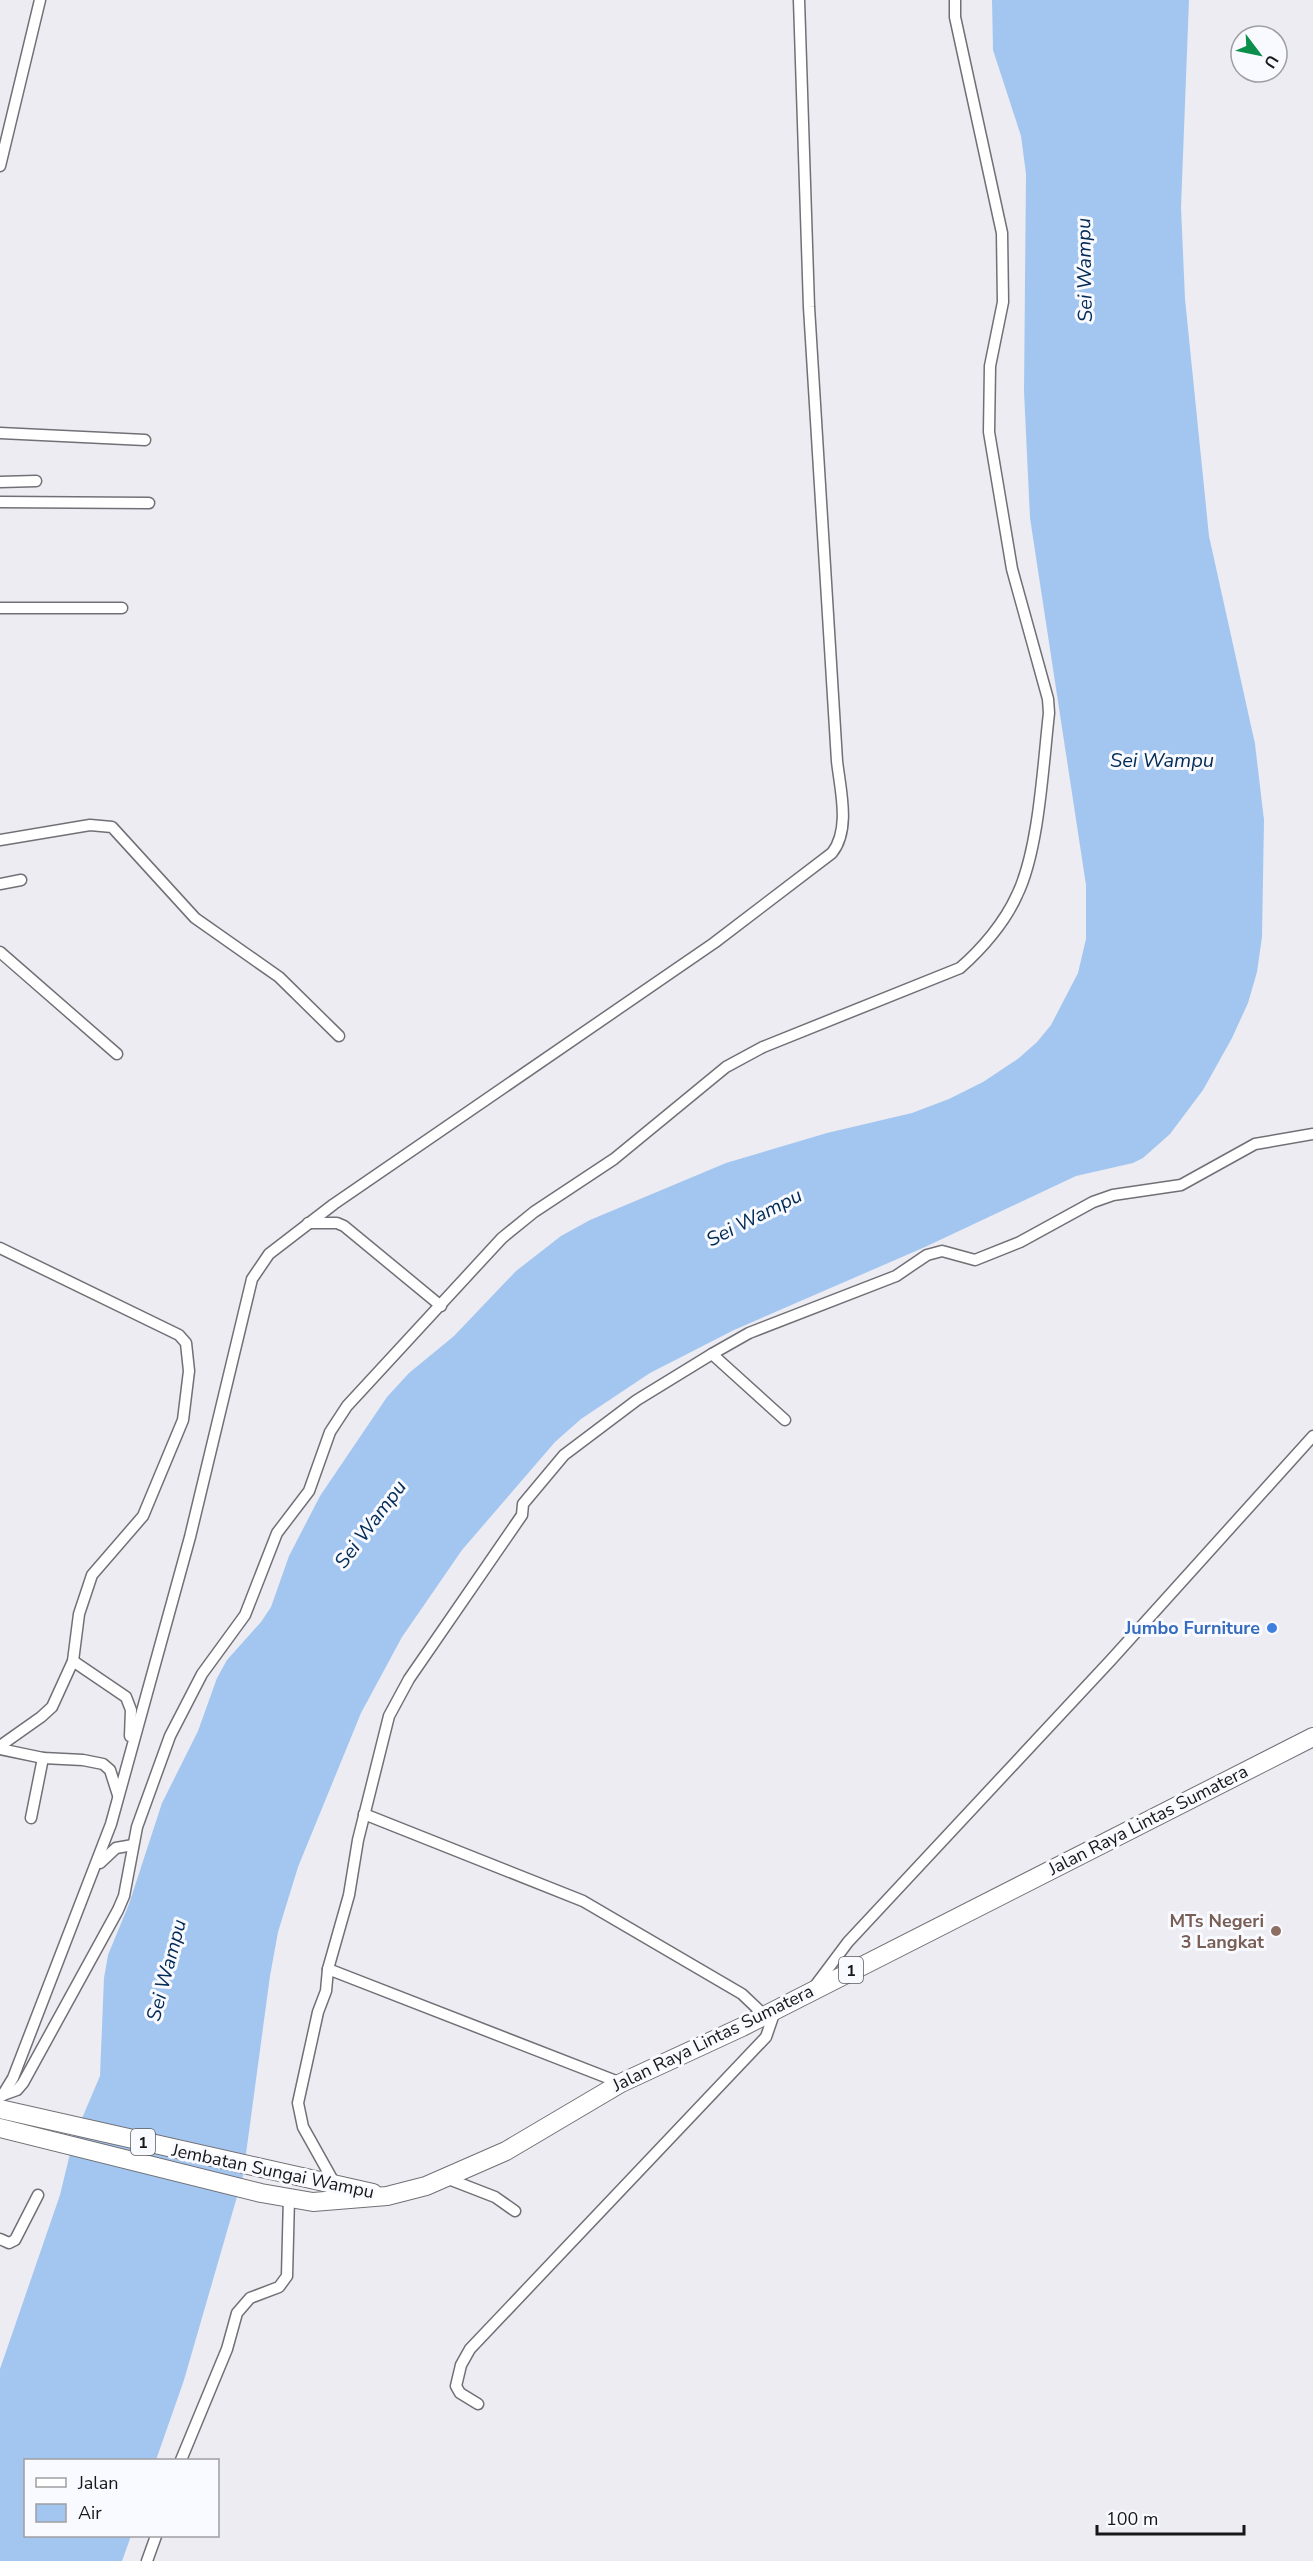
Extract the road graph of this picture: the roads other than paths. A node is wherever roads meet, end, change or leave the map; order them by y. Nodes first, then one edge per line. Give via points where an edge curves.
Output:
1 (40, 0) edge
2 (799, 0) edge
3 (955, 0) edge
4 (0, 166) edge
5 (0, 433) edge
6 (145, 440) dead end
7 (36, 481) dead end
8 (0, 482) edge
9 (0, 502) edge
10 (149, 503) dead end
11 (0, 608) edge
12 (122, 608) dead end
13 (0, 840) edge
14 (21, 880) dead end
15 (0, 884) edge
16 (0, 952) edge
17 (339, 1036) dead end
18 (117, 1054) dead end
19 (1313, 1134) edge
20 (308, 1224) junction
21 (0, 1248) edge
22 (441, 1306) junction
23 (712, 1354) junction
24 (784, 1420) dead end
25 (1313, 1436) edge
26 (73, 1661) junction
27 (1313, 1737) edge
28 (0, 1747) edge
29 (130, 1752) junction
30 (43, 1758) junction
31 (118, 1795) junction
32 (364, 1814) junction
33 (31, 1818) dead end
34 (133, 1845) junction
35 (95, 1870) junction
36 (328, 1969) junction
37 (813, 1989) junction
38 (769, 2011) junction
39 (621, 2083) junction
40 (1, 2101) edge
41 (11, 2124) edge
42 (446, 2178) junction
43 (338, 2192) junction
44 (261, 2193) joint
45 (38, 2195) dead end
46 (289, 2197) junction
47 (515, 2211) dead end
48 (0, 2239) edge
49 (478, 2404) dead end
50 (181, 2459) edge
51 (155, 2537) edge
52 (147, 2561) edge

1 - 4 street
2 - 20 street via 810,319 843,815 838,845 714,943 525,1070
3 - 22 street via 955,16 1002,233 1003,302 990,366 989,432 1012,569 1048,699 1036,818 1020,888 1008,912 960,968 763,1047 726,1067 614,1159 510,1232
5 - 6 street
7 - 8 street
9 - 10 street
11 - 12 street
13 - 17 street via 90,825 112,827 195,918 279,976
14 - 15 street
16 - 18 street
19 - 23 street via 1256,1144 1181,1185 1113,1195 1093,1202 1020,1242 975,1260 942,1251 927,1255 896,1276 749,1333
20 - 22 street via 330,1222 344,1226
20 - 29 street via 269,1254 252,1279 190,1537
21 - 26 street via 151,1320 186,1343 189,1371 181,1426 140,1522 92,1575 79,1614
22 - 34 street via 386,1361 330,1432 309,1491 277,1533 245,1615 202,1674 170,1736
23 - 24 street
23 - 32 street via 637,1400 564,1455 523,1504 522,1515 409,1679 389,1716
25 - 37 street via 848,1942
26 - 28 street via 47,1712
26 - 29 street via 126,1697 131,1710
27 - 37 highway, Jalan Raya Lintas Sumatera / 1
28 - 30 street
29 - 31 street
30 - 31 street via 103,1764 110,1770
30 - 33 street
31 - 35 street
32 - 36 street via 350,1895
32 - 38 street via 583,1901
34 - 35 street via 116,1848
34 - 40 street via 126,1889 118,1910 23,2083
35 - 40 street via 18,2068
36 - 39 street
36 - 43 street via 298,2103 303,2127
37 - 38 highway, Jalan Raya Lintas Sumatera / 1
38 - 39 highway, Jalan Raya Lintas Sumatera / 1
38 - 49 street via 770,2030 761,2043 470,2349 456,2386
39 - 42 highway, Jalan Raya Lintas Sumatera / 1 via 506,2151
40 - 41 highway, 1
41 - 43 highway, Jembatan Sungai Wampu / 1 via 267,2171
41 - 44 highway, Jembatan Sungai Wampu / 1
42 - 43 highway, Jalan Raya Lintas Sumatera / 1 via 387,2196
42 - 47 street via 495,2197
43 - 46 highway, Jalan Raya Lintas Sumatera / 1 via 313,2202
44 - 46 highway, Jalan Raya Lintas Sumatera / 1
45 - 48 street via 15,2240 9,2243
46 - 50 street via 285,2280 274,2290 250,2298 237,2313 227,2349
51 - 52 street

